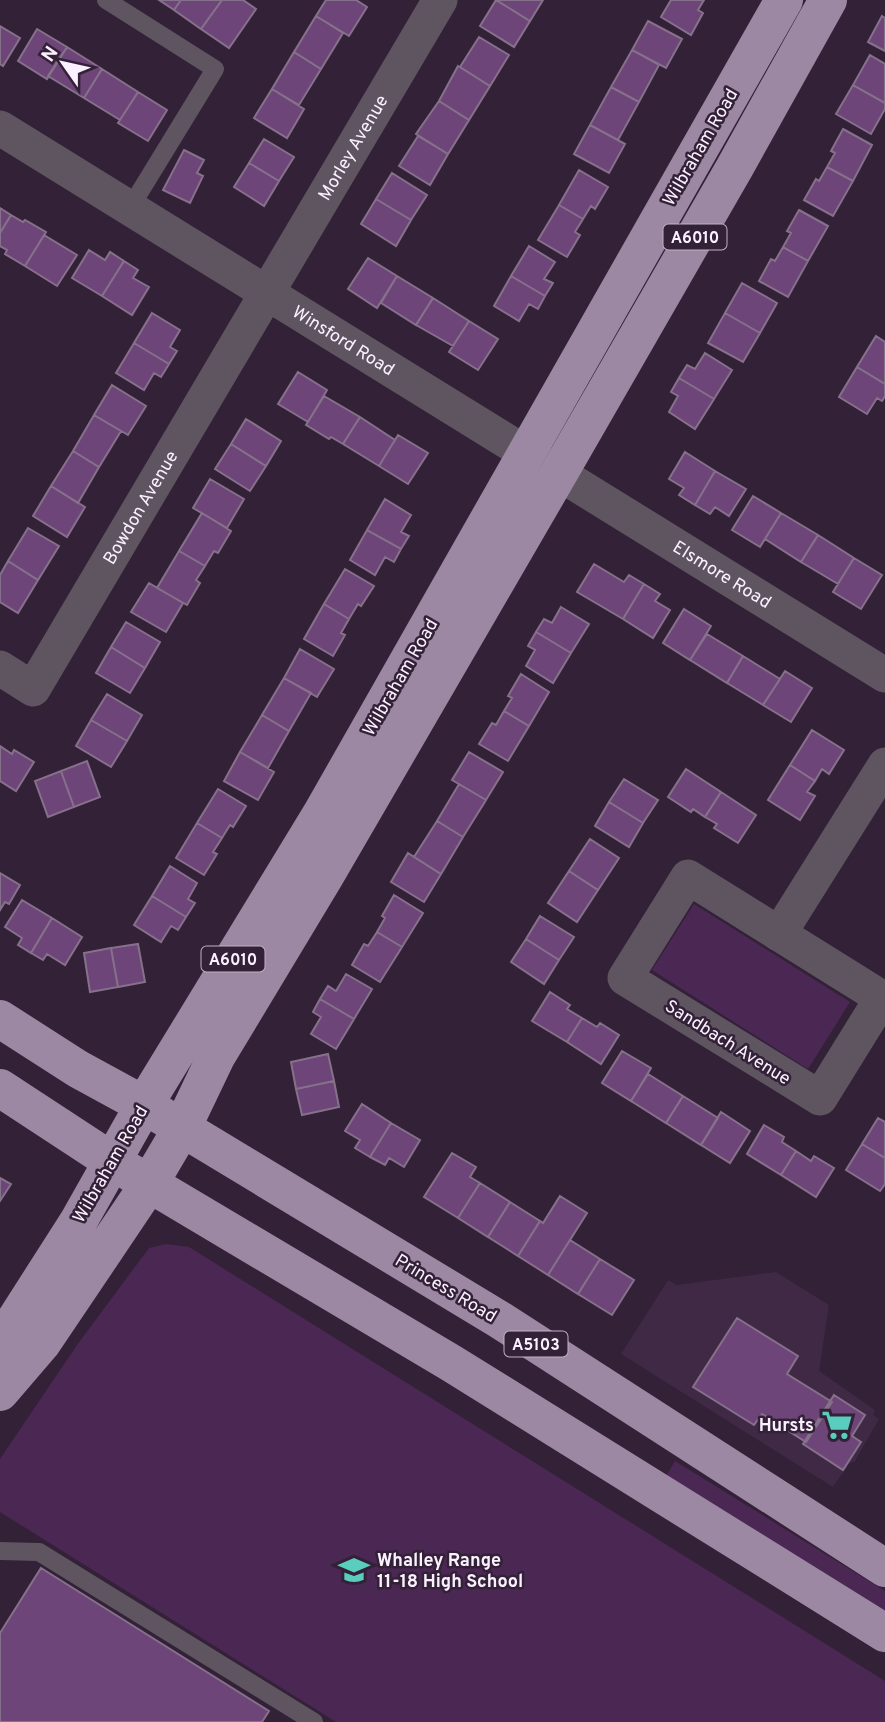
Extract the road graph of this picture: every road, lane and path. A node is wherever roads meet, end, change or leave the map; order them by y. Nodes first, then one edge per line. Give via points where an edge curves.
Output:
1 (106, 0) edge
2 (440, 0) edge
3 (784, 0) edge
4 (828, 0) edge
5 (0, 128) edge
6 (130, 208) junction
7 (267, 293) junction
8 (543, 463) junction
9 (0, 668) edge
10 (885, 675) edge
11 (885, 765) edge
12 (779, 934) junction
13 (0, 1019) edge
14 (0, 1088) edge
15 (144, 1105) junction
16 (182, 1128) junction
17 (113, 1162) junction
18 (149, 1184) junction
19 (0, 1345) edge
20 (0, 1392) edge
21 (0, 1551) edge
22 (885, 1568) edge
23 (885, 1633) edge
24 (314, 1722) edge

1 - 6 lane via 215,69
2 - 7 street, Morley Avenue
3 - 8 highway, Wilbraham Road / A6010
4 - 8 highway, Wilbraham Road / A6010 via 735,167
5 - 6 street, Winsford Road
6 - 7 street, Winsford Road
7 - 8 street, Winsford Road
7 - 9 street, Bowdon Avenue via 33,689
8 - 10 street, Elsmore Road
8 - 15 highway, Wilbraham Road / A6010
8 - 16 highway, Wilbraham Road / A6010 via 339,853 216,1057
11 - 12 street
12 - 12 street, Sandbach Avenue via 882,998 820,1098 625,978 688,877
13 - 15 highway, Princess Road / A5103
14 - 17 highway
15 - 16 highway, Princess Road / A5103
15 - 17 highway, Wilbraham Road / A6010
16 - 18 highway, Wilbraham Road / A6010
16 - 22 highway, Princess Road / A5103 via 500,1320
17 - 18 highway
17 - 19 highway, Wilbraham Road / A6010
18 - 20 highway, A6010 via 42,1343
18 - 23 highway via 451,1363
21 - 24 lane via 39,1552

